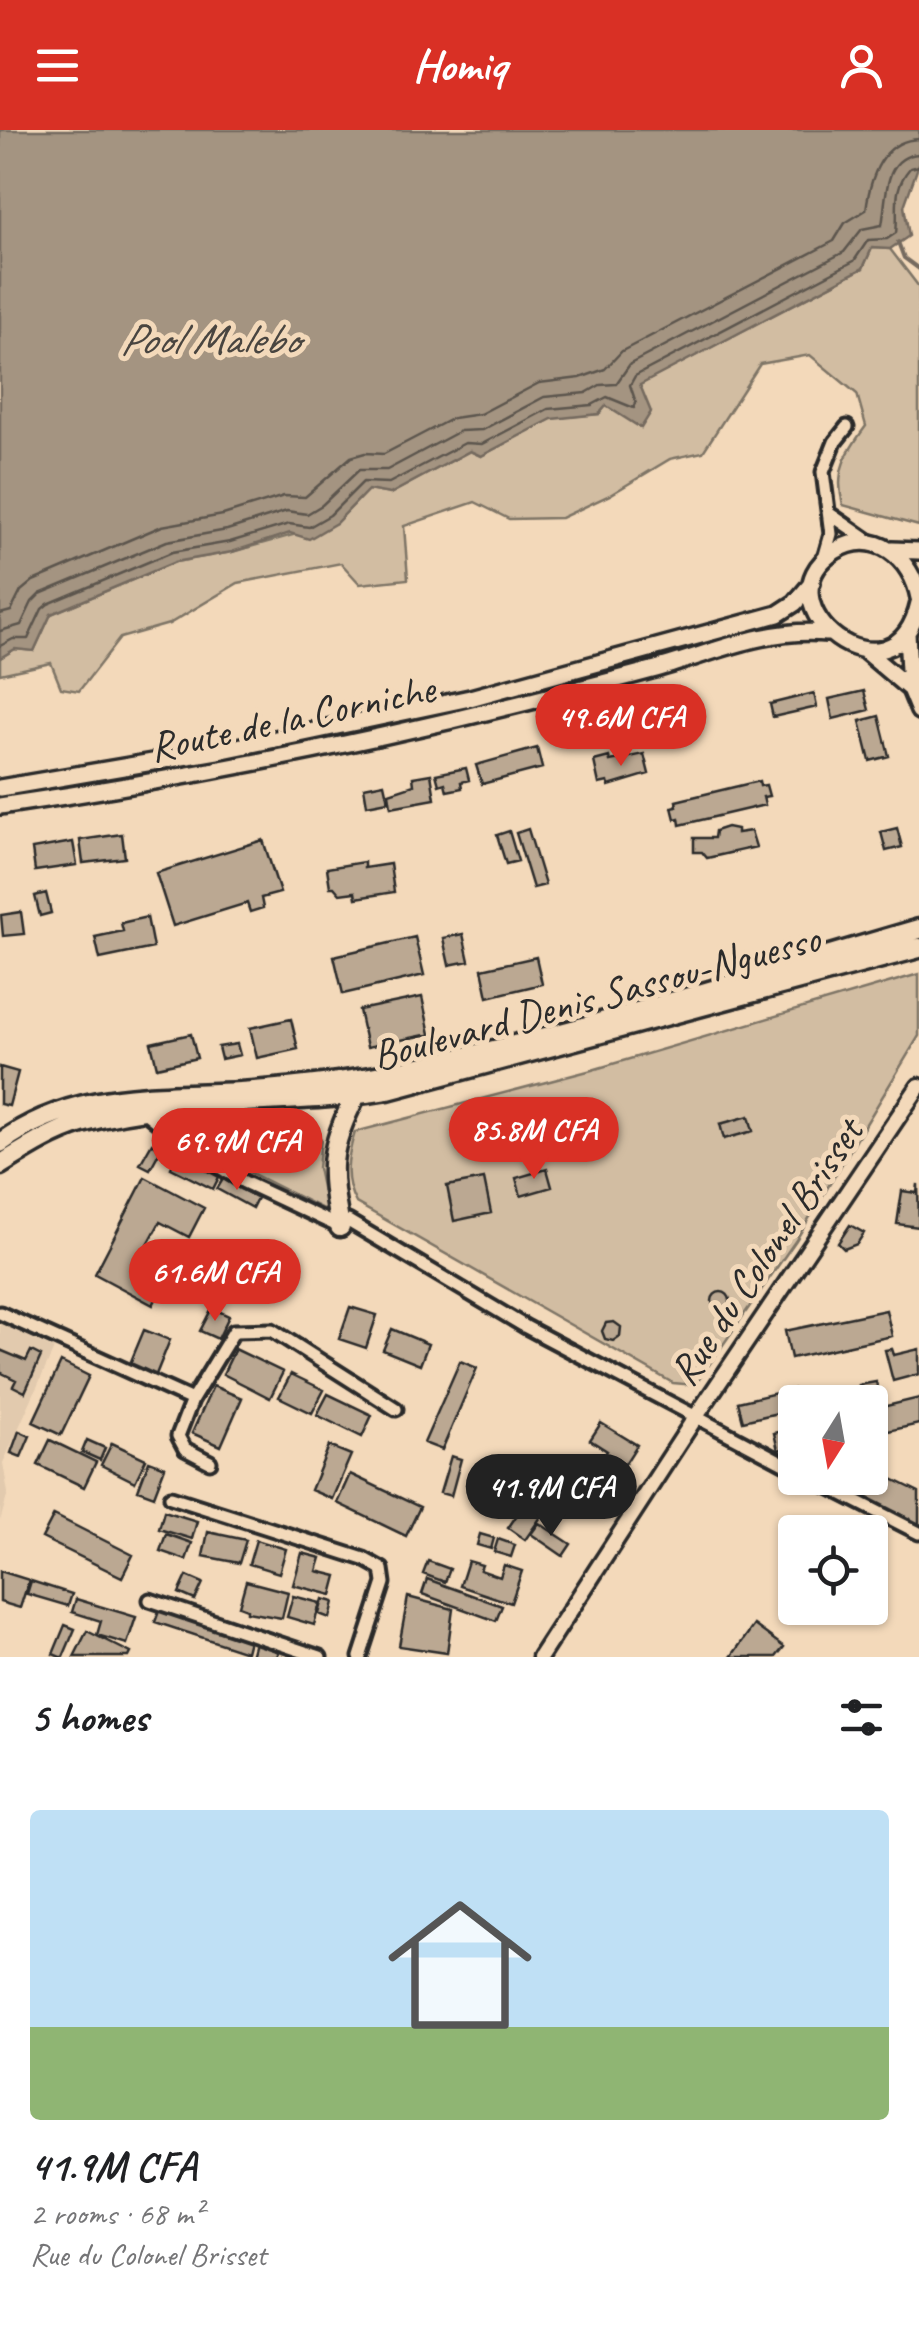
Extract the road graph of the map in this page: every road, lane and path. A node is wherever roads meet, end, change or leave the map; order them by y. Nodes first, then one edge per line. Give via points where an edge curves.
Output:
1 (848, 427) dead end
2 (830, 514) junction
3 (872, 543) junction
4 (892, 550) junction
5 (919, 551) edge
6 (823, 562) junction
7 (812, 582) junction
8 (919, 601) edge
9 (828, 633) junction
10 (908, 633) junction
11 (865, 651) junction
12 (910, 689) junction
13 (919, 711) edge
14 (0, 788) edge
15 (0, 806) edge
16 (919, 929) edge
17 (919, 948) edge
18 (919, 1086) edge
19 (356, 1096) junction
20 (143, 1111) junction
21 (0, 1143) edge
22 (0, 1165) edge
23 (340, 1227) junction
24 (0, 1313) edge
25 (192, 1400) junction
26 (396, 1410) dead end
27 (696, 1418) junction
28 (778, 1460) edge
29 (210, 1462) dead end
30 (844, 1495) edge
31 (172, 1497) dead end
32 (919, 1533) edge
33 (150, 1600) dead end
34 (320, 1657) edge
35 (360, 1657) edge
36 (540, 1657) edge

1 - 2 street via 823,472
2 - 3 street
2 - 6 street
3 - 4 main road
3 - 6 main road via 854,543
4 - 5 main road
4 - 8 main road via 907,566
6 - 7 main road
7 - 9 main road via 815,616
7 - 14 main road, Route de la Corniche via 778,614 470,698
8 - 10 main road
9 - 11 main road
9 - 15 main road, Route de la Corniche via 774,633 366,742
10 - 11 main road
10 - 12 main road
11 - 12 main road
12 - 13 main road
16 - 21 main road, Boulevard Denis Sassou-Nguesso via 410,1070 309,1086 81,1103
17 - 19 main road, Boulevard Denis Sassou-Nguesso
18 - 27 street, Rue du Colonel Brisset
19 - 20 main road, Boulevard Denis Sassou-Nguesso
19 - 23 main road via 332,1151
20 - 22 main road, Boulevard Denis Sassou-Nguesso via 86,1122
20 - 23 street via 244,1182
23 - 27 street via 348,1221
24 - 25 street
25 - 26 street via 234,1331 272,1330
25 - 29 street via 180,1443
27 - 28 street
27 - 36 street, Rue du Colonel Brisset
30 - 32 street
31 - 35 street via 382,1568 384,1583
33 - 34 street

